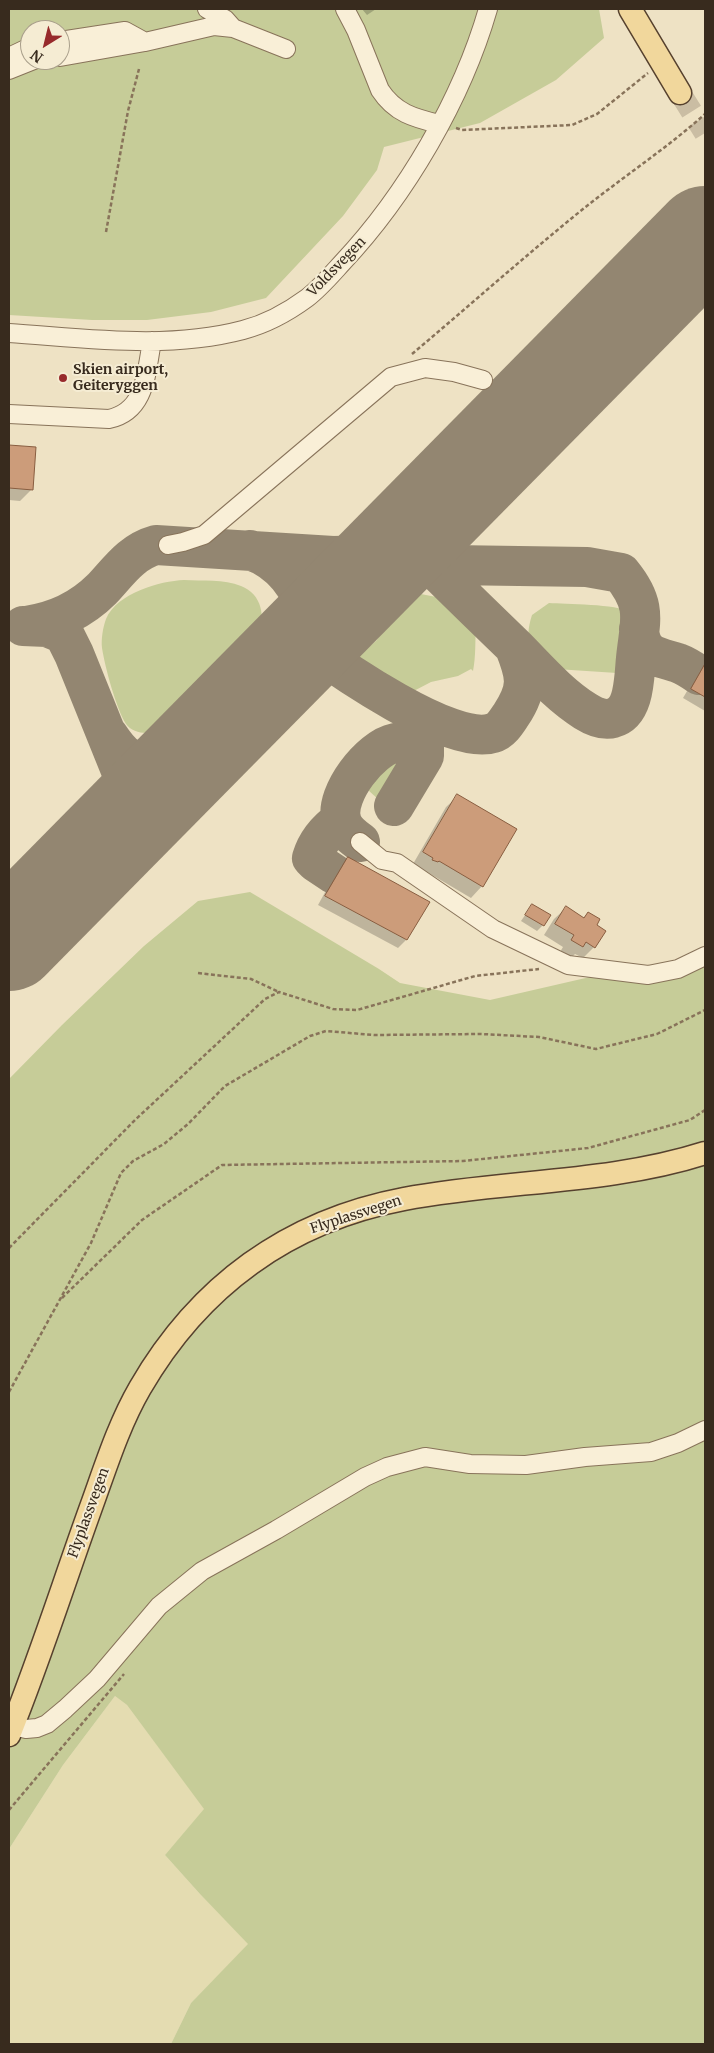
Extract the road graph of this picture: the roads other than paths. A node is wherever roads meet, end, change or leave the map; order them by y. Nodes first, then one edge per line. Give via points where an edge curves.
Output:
1 (207, 9) edge
2 (345, 9) edge
3 (488, 9) edge
4 (630, 9) edge
5 (641, 9) edge
6 (232, 28) junction
7 (70, 39) edge
8 (146, 42) junction
9 (286, 49) dead end
10 (70, 55) edge
11 (439, 124) junction
12 (9, 333) edge
13 (152, 341) junction
14 (483, 380) dead end
15 (9, 414) edge
16 (168, 545) dead end
17 (360, 842) dead end
18 (705, 956) edge
19 (705, 1153) edge
20 (705, 1430) edge
21 (11, 1730) edge

1 - 6 street via 225,19
2 - 11 street via 386,99 395,109 412,118
3 - 11 street, Voldsvegen
4 - 5 main road via 680,93
6 - 8 street via 214,26
6 - 9 street
7 - 8 street via 125,31
8 - 10 street
11 - 13 street, Voldsvegen via 399,192 368,233 308,298 269,321 243,330
12 - 13 street, Voldsvegen
13 - 15 street via 138,399 122,416 109,419
14 - 16 street via 425,368 391,377 204,535
17 - 18 street via 382,860 399,861 493,928 568,965 648,975 678,969
19 - 21 main road, Flyplassvegen via 627,1173 484,1187 368,1208 293,1237 227,1281 168,1344 128,1412
20 - 21 street via 651,1452 526,1465 470,1464 425,1457 387,1467 202,1571 159,1606 97,1679 47,1724

